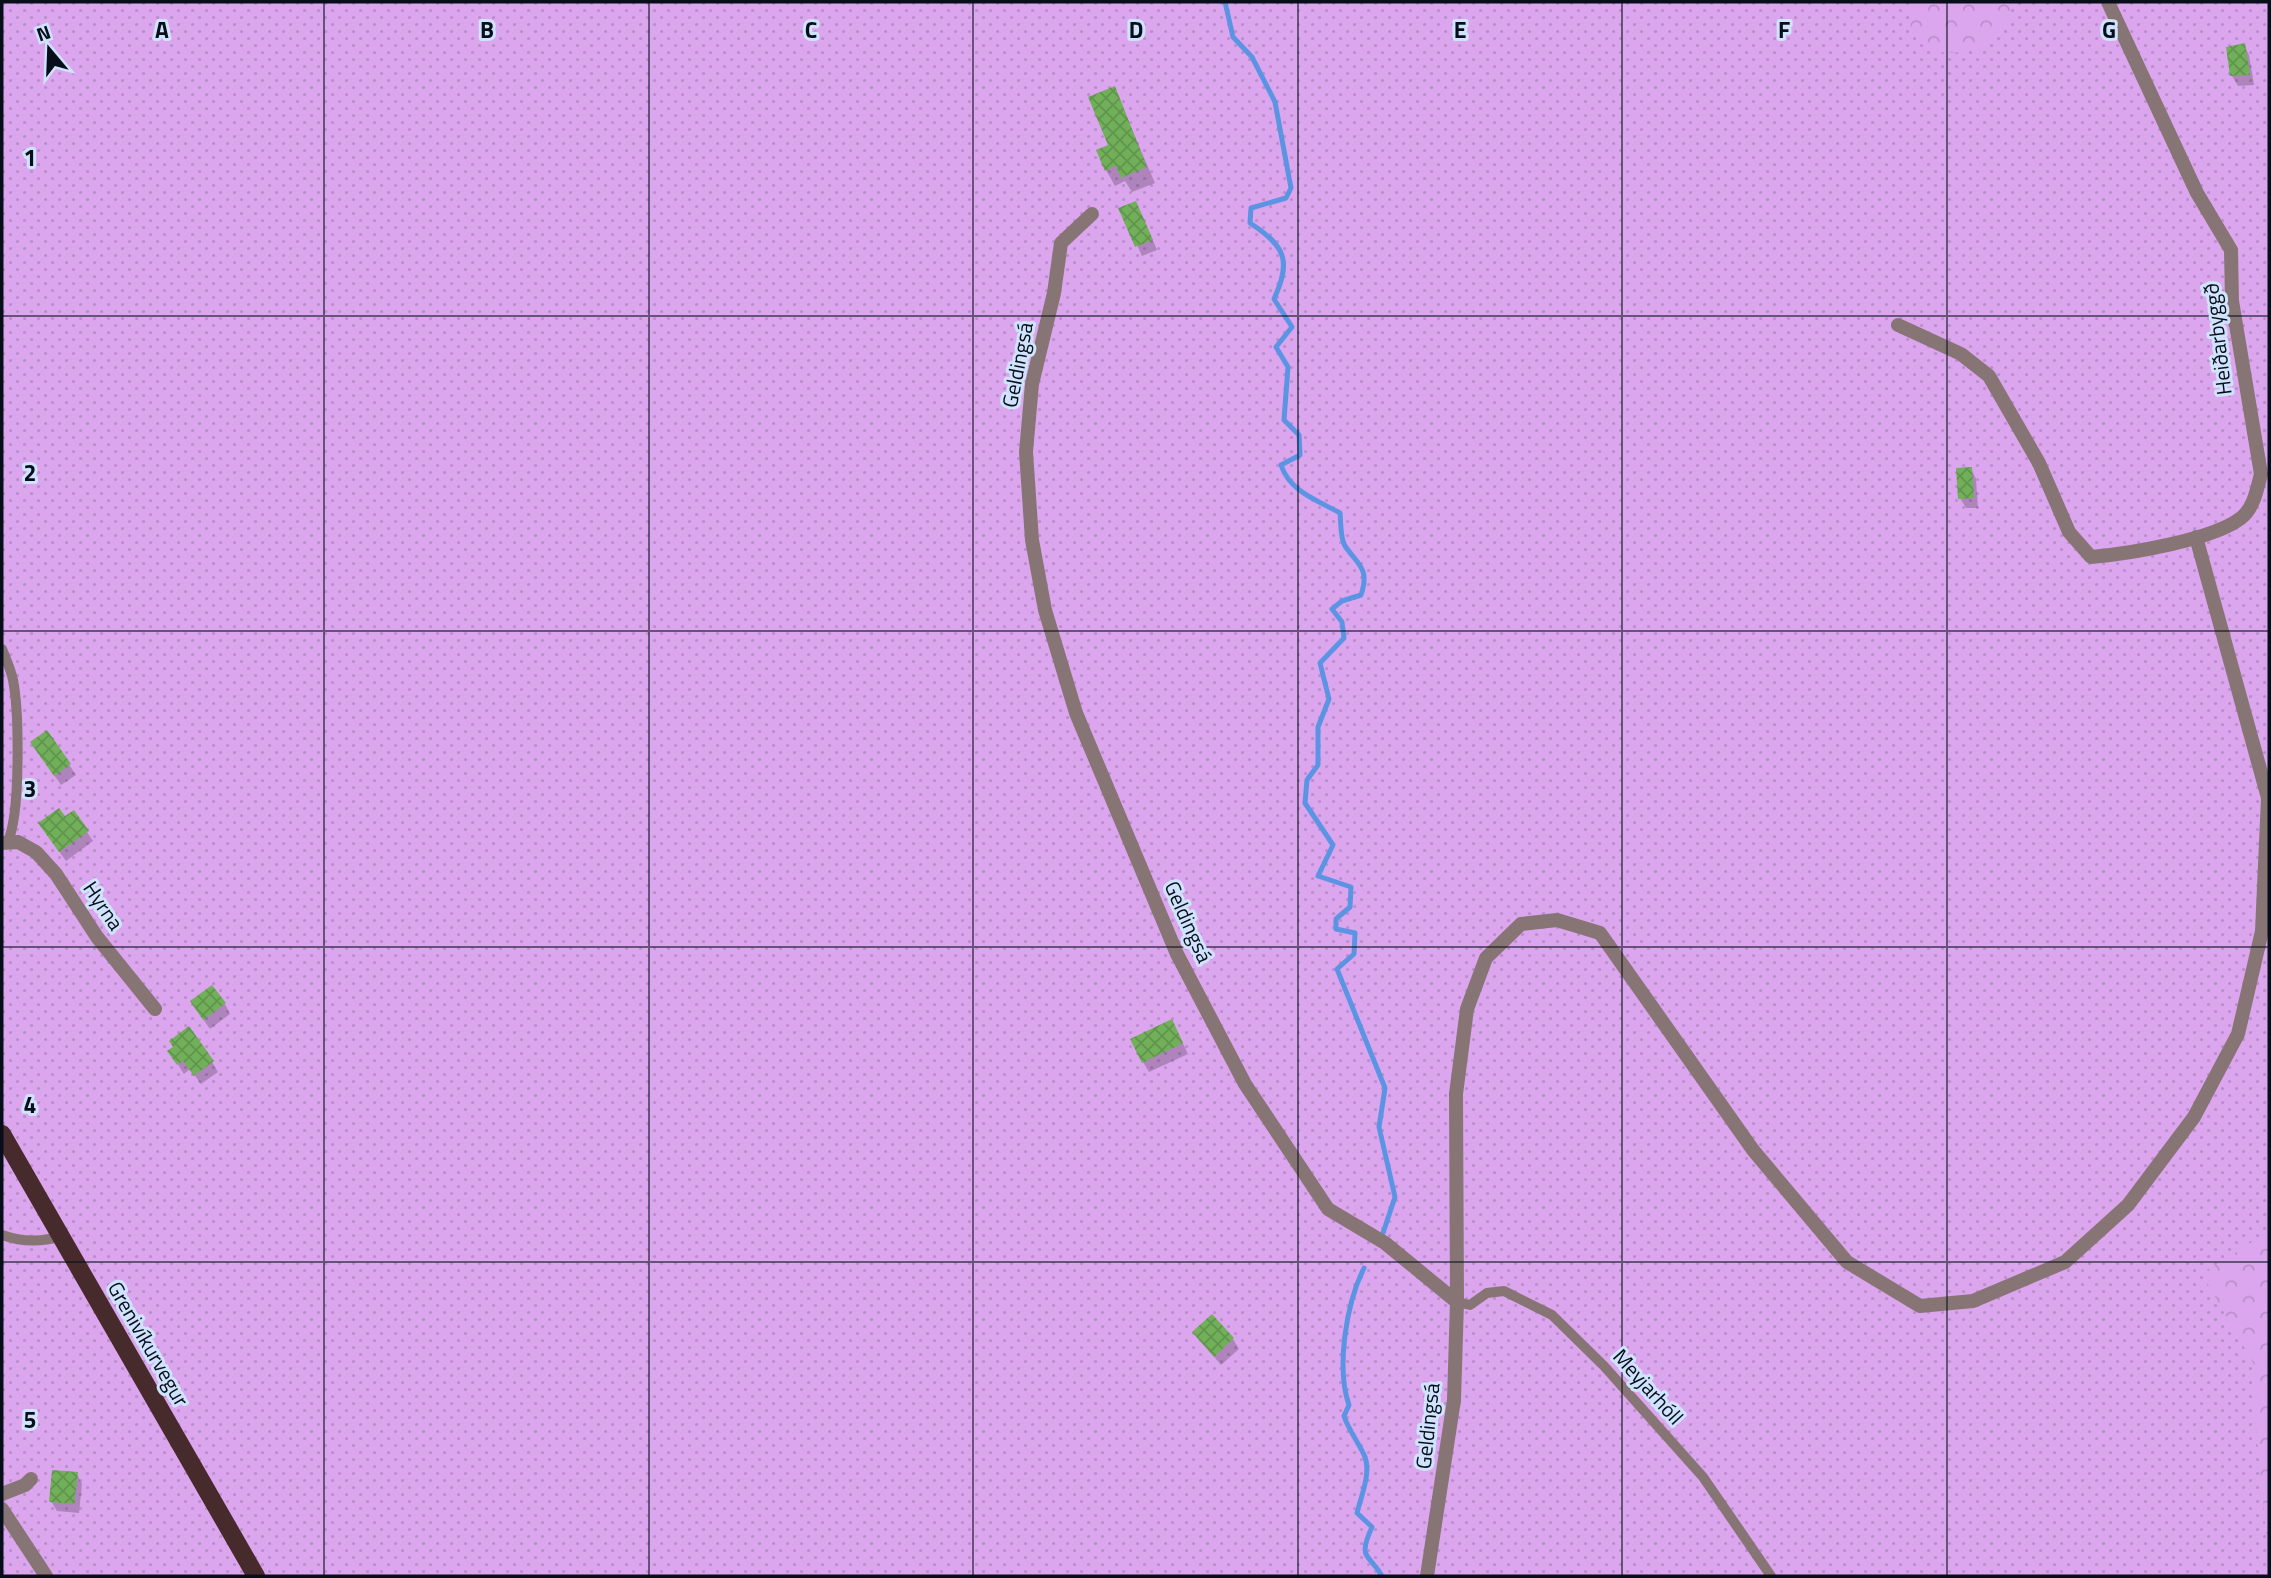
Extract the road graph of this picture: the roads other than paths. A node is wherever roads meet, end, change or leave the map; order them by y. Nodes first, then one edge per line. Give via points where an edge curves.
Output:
1 (2108, 2) edge
2 (1092, 214) dead end
3 (1899, 325) dead end
4 (2196, 537) junction
5 (2, 649) edge
6 (4, 843) edge
7 (155, 1009) dead end
8 (2, 1134) edge
9 (2, 1235) edge
10 (60, 1236) junction
11 (1457, 1302) junction
12 (32, 1479) dead end
13 (2, 1494) edge
14 (2, 1509) edge
15 (46, 1576) edge
16 (256, 1576) edge
17 (1427, 1576) edge
18 (1771, 1576) edge

1 - 4 street, Heiðarbyggð via 2197,193 2231,250 2232,301 2261,474 2254,500 2242,518
2 - 11 street, Geldingsá via 1061,243 1032,384 1026,452 1032,540 1045,610 1076,713 1177,954 1245,1084 1328,1209 1385,1243
3 - 4 street, Heiðarbyggð via 1961,354 1989,376 2039,463 2069,532 2091,557
4 - 11 street via 2267,798 2262,931 2238,1034 2194,1117 2128,1205 2065,1262 1973,1301 1920,1306 1847,1262 1753,1150 1600,933 1558,919 1521,924 1486,958 1467,1009 1456,1094
5 - 6 lane via 13,678 16,708 15,814 13,832
6 - 7 street, Hyrna via 18,842 36,852
8 - 10 main road, Grenivíkurvegur
9 - 10 lane via 45,1242
10 - 16 main road, Grenivíkurvegur
11 - 17 street, Geldingsá via 1454,1399
11 - 18 lane, Meyjarhóll via 1470,1305 1487,1293 1504,1291 1552,1315 1703,1476
12 - 13 street
14 - 15 street

